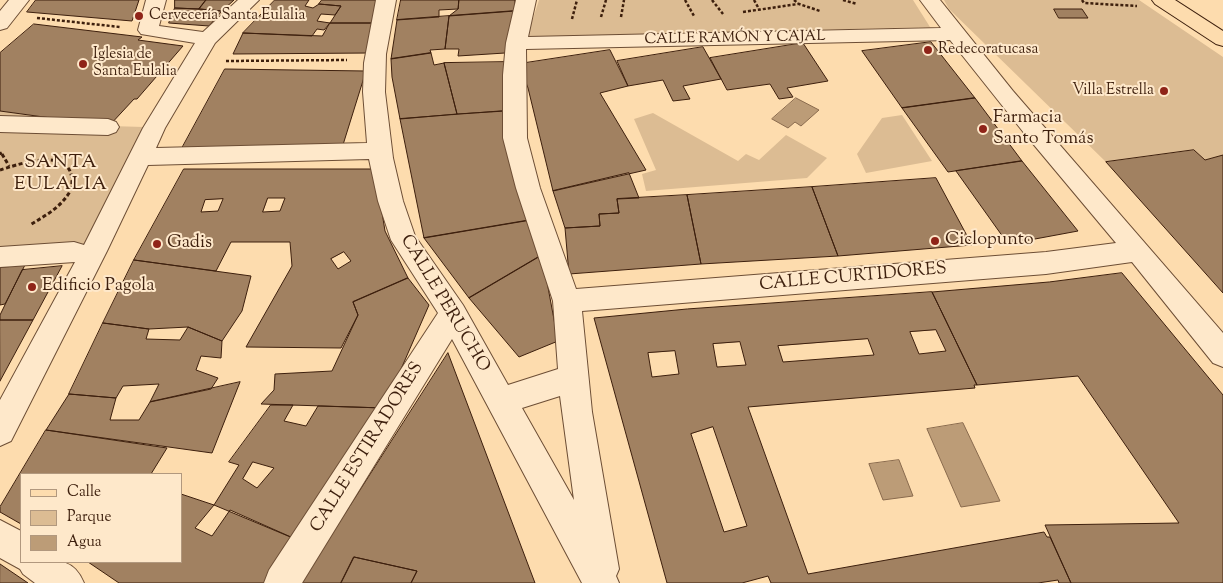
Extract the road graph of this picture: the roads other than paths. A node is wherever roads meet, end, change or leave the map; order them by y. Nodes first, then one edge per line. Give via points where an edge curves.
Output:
1 (19, 0) edge
2 (156, 0) edge
3 (249, 0) edge
4 (386, 0) edge
5 (526, 0) edge
6 (930, 0) edge
7 (1191, 0) edge
8 (1153, 3) edge
9 (1223, 21) edge
10 (0, 24) edge
11 (955, 34) junction
12 (208, 39) junction
13 (1223, 40) edge
14 (516, 43) junction
15 (0, 124) edge
16 (108, 126) dead end
17 (379, 151) junction
18 (140, 157) junction
19 (1138, 251) junction
20 (74, 252) dead end
21 (0, 257) edge
22 (567, 301) junction
23 (453, 313) junction
24 (1223, 354) edge
25 (574, 378) junction
26 (502, 401) junction
27 (0, 431) edge
28 (0, 537) edge
29 (20, 551) edge
30 (36, 563) edge
31 (66, 583) edge
32 (282, 583) edge
33 (602, 583) edge

1 - 10 street
2 - 12 street via 148,30
3 - 12 street
4 - 17 street, CALLE PERUCHO via 374,71
5 - 14 street
6 - 11 street
7 - 9 main road
8 - 13 main road
11 - 14 street, CALLE RAMÓN Y CAJAL
11 - 19 street
12 - 18 street
14 - 22 street via 515,138 528,188
15 - 16 street
17 - 18 street
17 - 23 street, CALLE PERUCHO via 398,227
18 - 27 street
19 - 22 street, CALLE CURTIDORES via 1046,263
19 - 24 street
20 - 21 street
22 - 25 street
23 - 26 street, CALLE PERUCHO
23 - 32 street, CALLE ESTIRADORES
25 - 26 street
25 - 33 street via 576,412
26 - 33 street, CALLE PERUCHO
28 - 29 street
30 - 31 street

